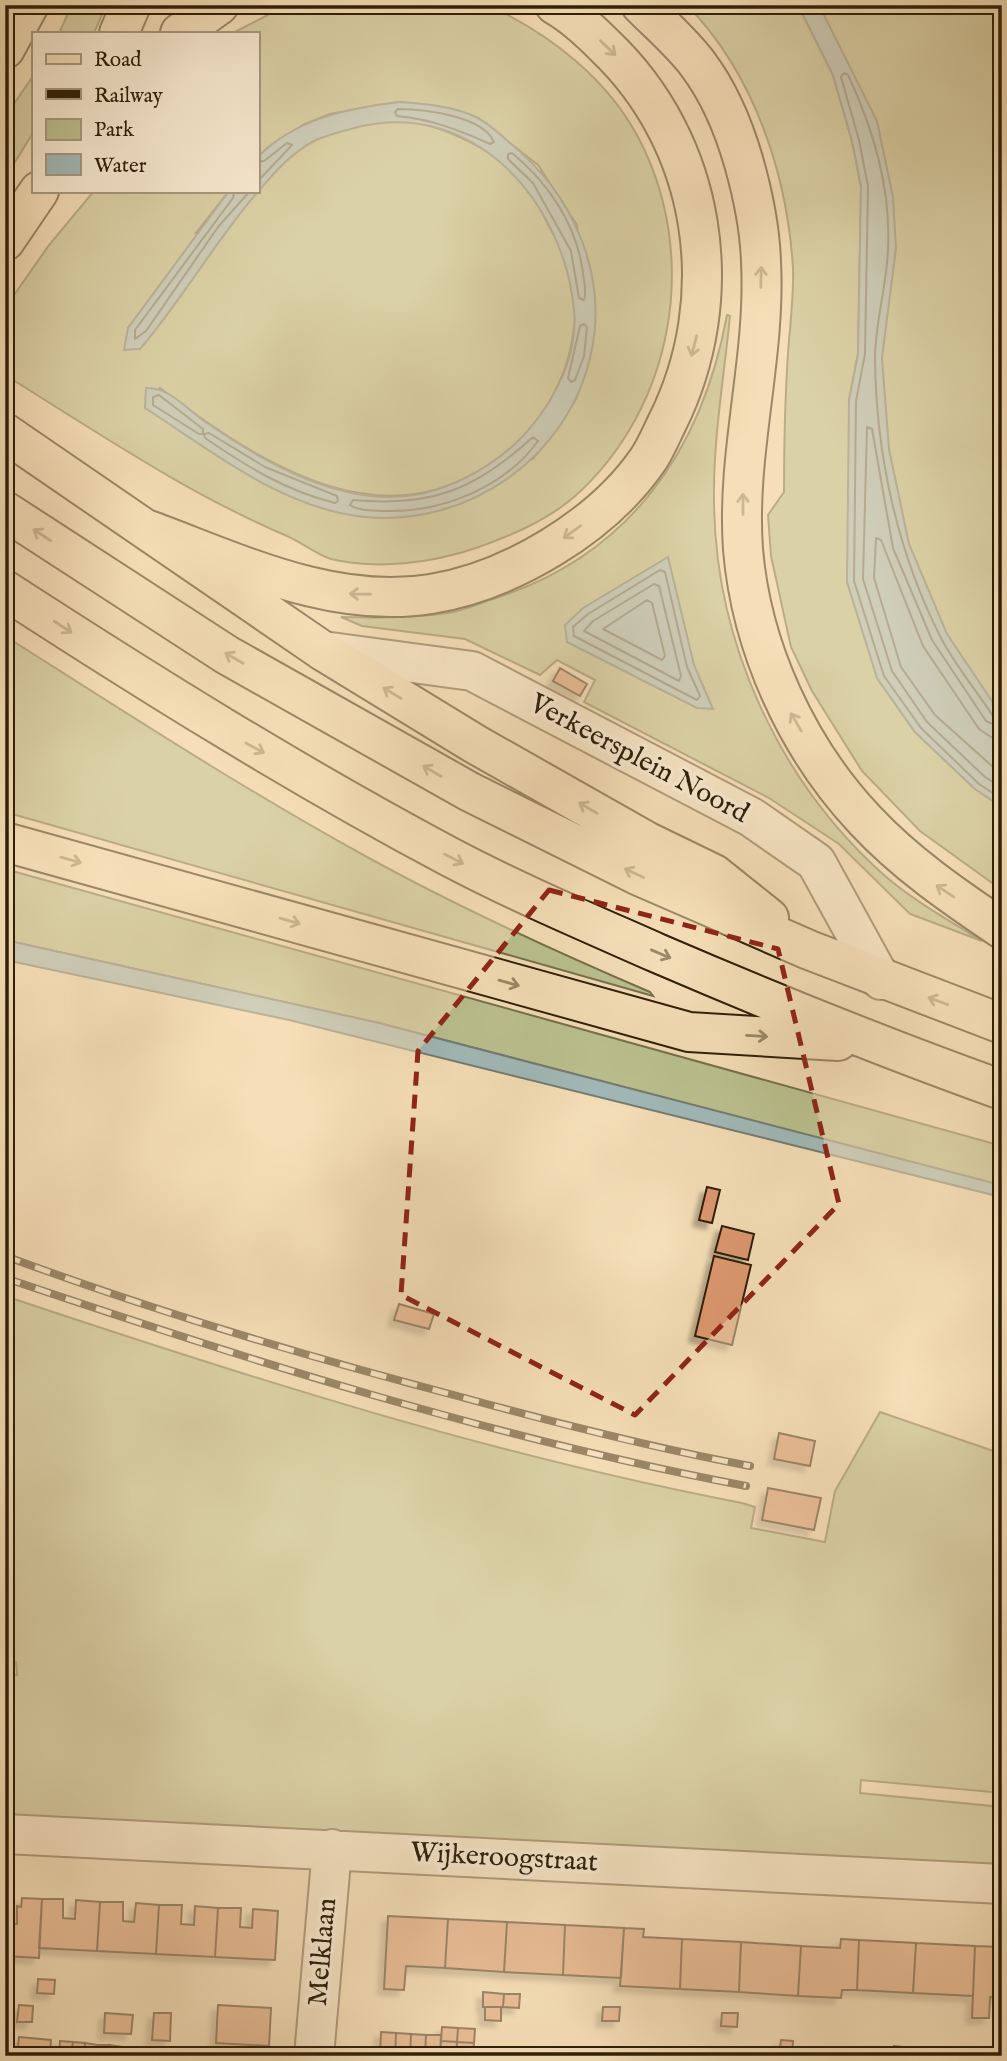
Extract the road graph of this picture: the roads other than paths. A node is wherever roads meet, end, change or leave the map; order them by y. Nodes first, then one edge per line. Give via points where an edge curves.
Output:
1 (29, 5) edge
2 (131, 5) edge
3 (219, 5) edge
4 (555, 5) edge
5 (642, 5) edge
6 (119, 32) edge
7 (181, 32) edge
8 (5, 49) edge
9 (38, 192) edge
10 (5, 241) edge
11 (5, 433) edge
12 (5, 511) edge
13 (146, 529) junction
14 (5, 590) edge
15 (323, 651) junction
16 (5, 842) edge
17 (1002, 929) edge
18 (809, 950) junction
19 (881, 980) junction
20 (1002, 1024) edge
21 (868, 1042) junction
22 (1002, 1090) edge
23 (5, 1834) edge
24 (332, 1849) junction
25 (1002, 1884) edge
26 (314, 2056) edge

1 - 8 main road
2 - 6 main road
3 - 7 main road
4 -> 13 main road via 629,68 680,152 693,195 703,264 697,334 680,396 648,461 605,507 532,558 485,581 430,594 342,594 297,584
17 -> 5 main road via 934,883 864,820 817,759 783,700 757,627 743,550 743,485 761,263 750,183 719,97 697,62
9 - 10 main road
11 - 13 main road
18 -> 12 main road via 637,875 470,792 227,654
13 - 15 main road
14 -> 21 main road via 214,724 449,856 556,909
18 -> 15 main road via 714,874 486,750
15 - 19 street, Verkeersplein Noord via 472,671 751,817 816,862
16 -> 21 main road via 689,1032
18 - 19 main road
20 -> 19 main road
21 - 22 main road
23 - 24 street, Wijkeroogstraat
24 - 25 street, Wijkeroogstraat
24 - 26 street, Melklaan

